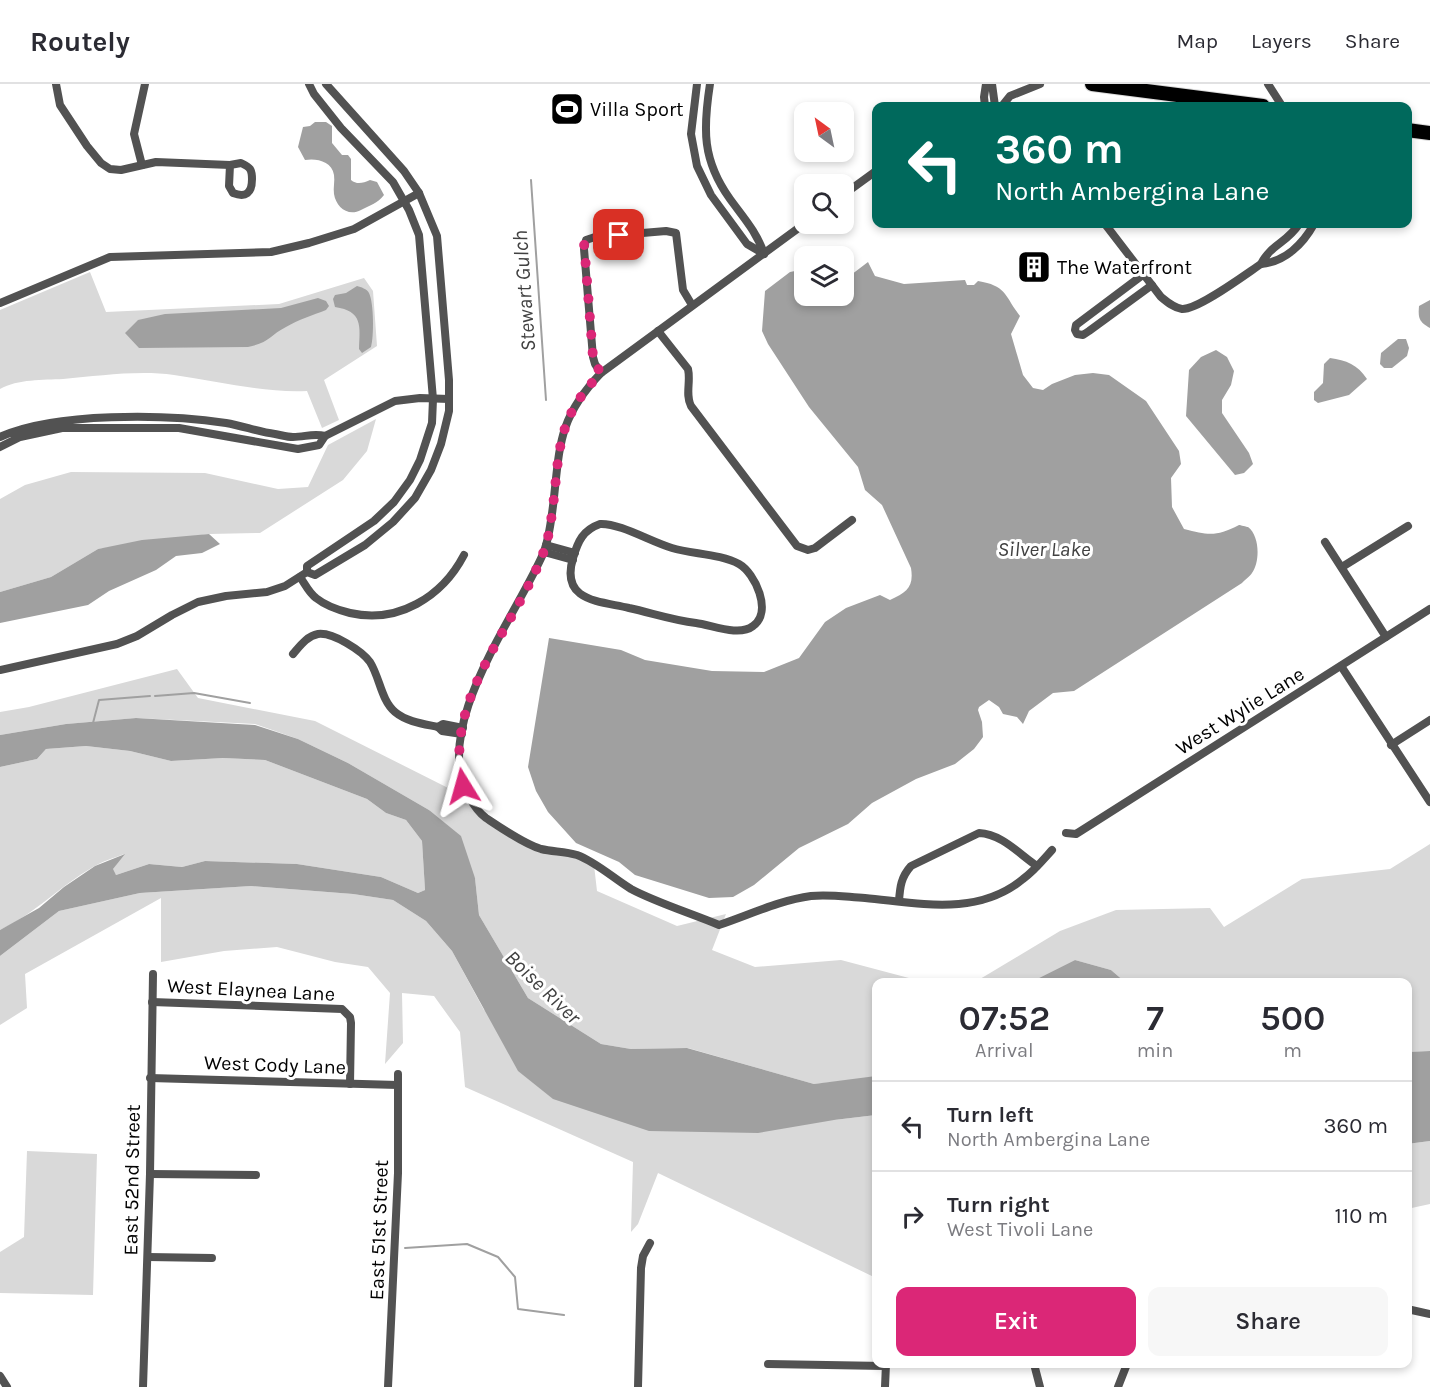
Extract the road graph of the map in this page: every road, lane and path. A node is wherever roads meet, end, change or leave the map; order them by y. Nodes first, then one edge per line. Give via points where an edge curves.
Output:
1 (56, 84) edge
2 (145, 84) edge
3 (309, 84) edge
4 (326, 84) edge
5 (697, 84) edge
6 (710, 84) edge
7 (986, 84) edge
8 (992, 84) edge
9 (1040, 84) edge
10 (1092, 84) edge
11 (1268, 84) edge
12 (985, 102) edge
13 (994, 102) edge
14 (1005, 102) edge
15 (1232, 102) edge
16 (1279, 102) edge
17 (1412, 130) edge
18 (1430, 133) edge
19 (142, 165) junction
20 (230, 165) dead end
21 (872, 174) edge
22 (854, 187) edge
23 (419, 194) junction
24 (404, 202) junction
25 (1108, 228) edge
26 (1296, 228) edge
27 (1311, 228) edge
28 (794, 232) edge
29 (764, 254) junction
30 (1262, 264) junction
31 (1144, 274) junction
32 (1152, 285) junction
33 (0, 303) edge
34 (692, 304) junction
35 (658, 331) junction
36 (601, 373) junction
37 (432, 399) junction
38 (449, 399) junction
39 (325, 436) junction
40 (0, 437) edge
41 (0, 447) edge
42 (852, 520) dead end
43 (1407, 526) dead end
44 (1326, 542) dead end
45 (545, 548) junction
46 (464, 555) dead end
47 (574, 556) junction
48 (1342, 567) junction
49 (303, 574) junction
50 (1430, 609) edge
51 (1386, 637) junction
52 (293, 654) dead end
53 (1341, 666) junction
54 (0, 670) edge
55 (1430, 720) edge
56 (462, 731) junction
57 (1392, 745) junction
58 (1430, 802) edge
59 (1066, 833) dead end
60 (1052, 850) dead end
61 (1037, 866) junction
62 (899, 901) junction
63 (153, 974) dead end
64 (152, 1002) junction
65 (398, 1074) dead end
66 (150, 1078) junction
67 (350, 1084) junction
68 (398, 1085) junction
69 (150, 1174) junction
70 (256, 1175) dead end
71 (650, 1243) dead end
72 (148, 1257) junction
73 (212, 1258) dead end
74 (1412, 1310) edge
75 (1430, 1314) edge
76 (768, 1364) dead end
77 (872, 1365) edge
78 (886, 1368) edge
79 (1035, 1368) edge
80 (1125, 1368) edge
81 (0, 1376) edge
82 (7, 1387) edge
83 (143, 1387) edge
84 (388, 1387) edge
85 (638, 1387) edge
86 (885, 1387) edge
87 (1040, 1387) edge
88 (1118, 1387) edge

1 - 19 street via 60,105 101,163 121,170
2 - 19 street via 134,134
3 - 24 street via 341,128 393,182
4 - 23 street via 404,171
5 - 29 street via 692,134 697,166 711,195 747,244
6 - 29 street via 704,130 710,162 722,188 759,238
7 - 12 street
8 - 13 street
9 - 14 street via 1010,96
10 - 15 main road
11 - 16 street
17 - 18 main road
19 - 20 street
21 - 22 street
23 - 24 street
23 - 38 street via 437,236
24 - 33 street via 354,229 271,252 110,256
24 - 37 street via 419,234
25 - 31 street
26 - 30 street via 1268,252
27 - 30 street via 1295,249 1274,263
28 - 29 street
29 - 34 street
30 - 32 street via 1189,308 1171,305
31 - 32 street
31 - 32 street via 1076,325 1077,334 1083,335
34 - 35 street
34 - 36 street via 683,290 676,232 586,240 593,357
35 - 36 street
35 - 42 street via 688,369 687,394 691,406 797,546 815,548
36 - 45 street via 579,398 561,439
37 - 38 street
37 - 39 street via 394,401
37 - 49 street via 432,423 410,480 374,521 320,556
38 - 49 street via 441,444 415,498 365,545 315,575
39 - 40 street via 294,437 228,423 170,418 61,421 17,429
39 - 41 street via 319,445 298,448 179,428 62,428 20,437
43 - 48 street
44 - 48 street
45 - 47 street
45 - 56 street via 476,684
46 - 49 street via 447,581 431,596 405,610 385,615 333,608 315,597
47 - 47 street via 571,578 575,587 592,601 673,620 743,630 754,626 762,615 760,595 740,564 673,549 611,524 590,528 581,537
48 - 51 street
49 - 54 street via 267,592 198,602 117,644
50 - 51 street, West Wylie Lane
51 - 53 street, West Wylie Lane
52 - 56 street via 307,639 319,634 356,648 369,662 393,710 411,721 438,727 443,724
53 - 57 street
53 - 59 street, West Wylie Lane via 1076,834
55 - 57 street
56 - 62 street via 459,768 463,786 484,817 532,846 579,856 633,890 719,924 811,896
57 - 58 street
60 - 61 street
61 - 62 street via 1007,890 980,902 950,905
61 - 62 street via 998,837 979,833 911,866 904,873
63 - 64 street, East 52nd Street
64 - 66 street, East 52nd Street
64 - 67 street, West Elaynea Lane via 342,1009 351,1023
65 - 68 street, East 51st Street
66 - 67 street, West Cody Lane
66 - 69 street, East 52nd Street
67 - 68 street, West Cody Lane
68 - 84 street, East 51st Street
69 - 70 street
69 - 72 street, East 52nd Street
71 - 85 street via 641,1268
72 - 73 street
72 - 83 street, East 52nd Street
74 - 75 street
76 - 77 street
78 - 86 street
79 - 87 street
80 - 88 street
81 - 82 street

